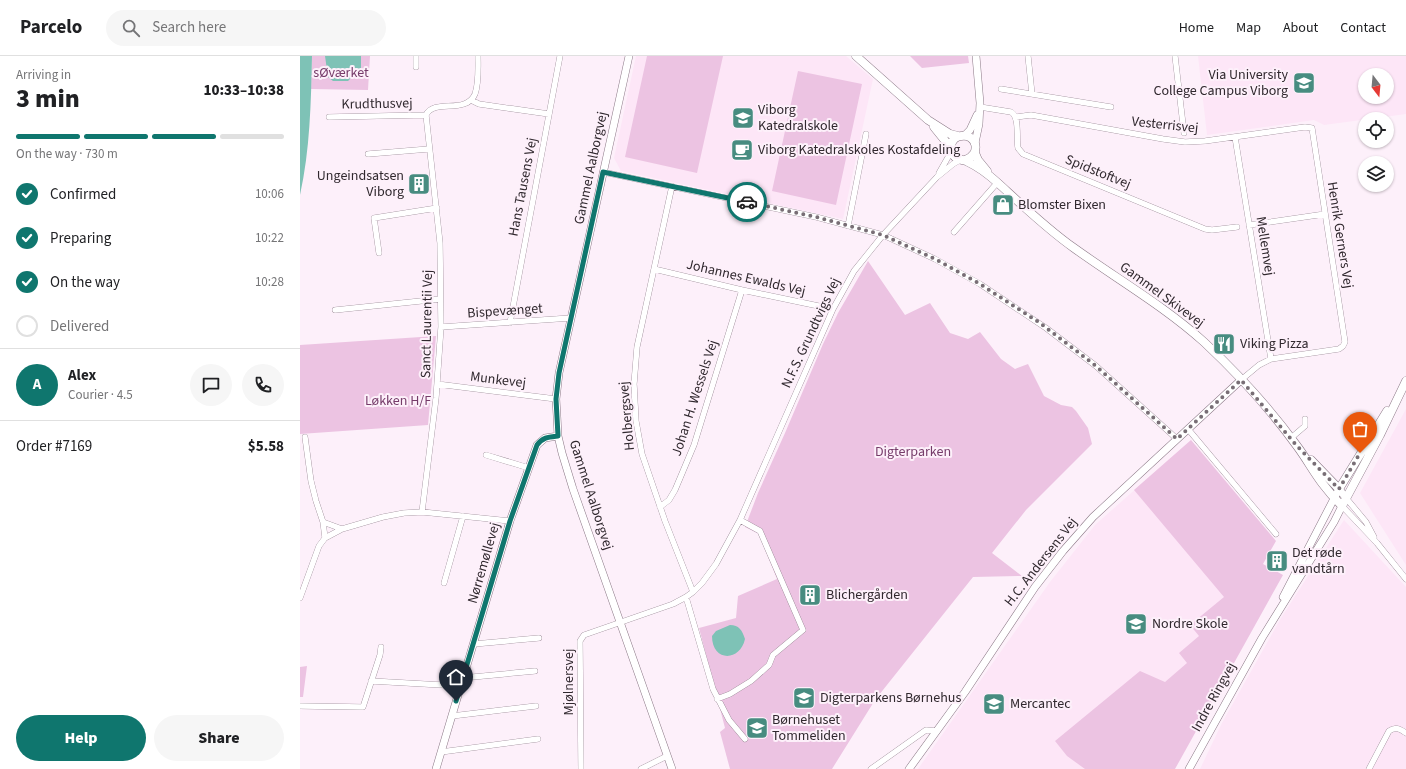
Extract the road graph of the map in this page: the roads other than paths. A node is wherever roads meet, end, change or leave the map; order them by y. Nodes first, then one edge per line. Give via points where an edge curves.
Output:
1 (416, 56) edge
2 (478, 56) edge
3 (560, 56) edge
4 (629, 56) edge
5 (856, 56) edge
6 (976, 56) edge
7 (1028, 56) edge
8 (1175, 56) edge
9 (416, 67) dead end
10 (1001, 90) dead end
11 (1032, 94) junction
12 (472, 100) junction
13 (980, 107) junction
14 (1111, 107) dead end
15 (550, 114) junction
16 (426, 115) junction
17 (329, 117) dead end
18 (1016, 117) junction
19 (928, 120) junction
20 (1312, 128) joint
21 (1184, 133) dead end
22 (866, 134) dead end
23 (962, 136) junction
24 (1235, 137) junction
25 (974, 142) junction
26 (429, 149) junction
27 (951, 150) junction
28 (975, 153) junction
29 (368, 154) dead end
30 (963, 160) junction
31 (603, 172) junction
32 (989, 175) junction
33 (937, 177) junction
34 (997, 183) junction
35 (672, 186) junction
36 (437, 208) junction
37 (1325, 214) junction
38 (1250, 225) junction
39 (848, 226) junction
40 (1237, 227) dead end
41 (954, 232) dead end
42 (883, 235) junction
43 (379, 253) dead end
44 (654, 269) junction
45 (742, 290) junction
46 (440, 299) junction
47 (833, 309) junction
48 (335, 310) dead end
49 (571, 318) junction
50 (510, 322) junction
51 (441, 326) junction
52 (1270, 359) junction
53 (1241, 380) junction
54 (1406, 381) edge
55 (438, 384) junction
56 (1401, 390) junction
57 (556, 399) junction
58 (1305, 419) dead end
59 (1188, 429) junction
60 (558, 436) junction
61 (305, 437) dead end
62 (1291, 438) junction
63 (1177, 439) junction
64 (1296, 445) junction
65 (486, 455) dead end
66 (529, 468) junction
67 (1339, 489) junction
68 (1334, 497) junction
69 (1346, 498) junction
70 (1342, 506) junction
71 (660, 507) junction
72 (422, 512) junction
73 (463, 516) junction
74 (740, 520) junction
75 (510, 521) junction
76 (323, 522) junction
77 (342, 529) junction
78 (1276, 534) dead end
79 (325, 538) junction
80 (1376, 543) junction
81 (1406, 579) edge
82 (444, 583) dead end
83 (692, 592) junction
84 (686, 597) junction
85 (300, 598) edge
86 (620, 623) junction
87 (539, 638) dead end
88 (1262, 638) junction
89 (474, 644) junction
90 (381, 647) dead end
91 (535, 671) dead end
92 (462, 678) junction
93 (371, 681) junction
94 (460, 686) junction
95 (717, 698) junction
96 (300, 706) edge
97 (536, 706) dead end
98 (452, 716) junction
99 (937, 731) junction
100 (1406, 733) edge
101 (745, 739) dead end
102 (538, 740) dead end
103 (441, 752) junction
104 (667, 756) junction
105 (436, 769) edge
106 (581, 769) edge
107 (641, 769) edge
108 (672, 769) edge
109 (871, 769) edge
110 (909, 769) edge
111 (1189, 769) edge
112 (1369, 769) edge

1 - 9 street
2 - 12 street via 476,90
3 - 15 street, Hans Tausens Vej
4 - 31 street, Gammel Aalborgvej
5 - 19 main road
6 - 13 street
7 - 11 street
8 - 21 street
10 - 11 street
11 - 14 street
12 - 15 street via 479,104
12 - 16 street via 464,104 435,108
13 - 18 street via 1011,112
13 - 23 street via 970,130
13 - 25 street
15 - 50 street, Hans Tausens Vej
16 - 17 street, Krudthusvej
16 - 26 street, Sanct Laurentii Vej
18 - 24 street, Vesterrisvej via 1031,115 1185,142
18 - 40 street, Spidstoftvej via 1017,146 1023,154 1206,229
19 - 23 main road via 950,134
19 - 27 main road
20 - 24 street, Vesterrisvej
20 - 37 street, Henrik Gerners Vej
22 - 39 street
23 - 25 main road via 970,137
23 - 27 main road via 953,141
24 - 38 street, Mellemvej
25 - 28 main road
26 - 29 street
26 - 36 street, Sanct Laurentii Vej
27 - 30 main road via 955,157
27 - 33 street, N.F.S. Grundtvigs Vej
28 - 30 main road via 971,158
28 - 32 main road, Gammel Skivevej
30 - 32 main road, Gammel Skivevej
30 - 33 street, N.F.S. Grundtvigs Vej via 953,164
31 - 35 street
31 - 49 street, Gammel Aalborgvej
32 - 34 main road, Gammel Skivevej
33 - 42 street, N.F.S. Grundtvigs Vej
34 - 41 street
34 - 53 main road, Gammel Skivevej via 1073,247 1186,326
35 - 39 street
35 - 44 street, Holbergsvej
36 - 43 street via 374,218
36 - 46 street, Sanct Laurentii Vej
37 - 38 street
37 - 52 street, Henrik Gerners Vej via 1345,342 1339,349
38 - 52 street, Mellemvej
39 - 42 street
42 - 47 street, N.F.S. Grundtvigs Vej via 854,271
42 - 63 street via 935,259 980,284 1040,323 1096,366
44 - 45 street, Johannes Ewalds Vej
44 - 71 street, Holbergsvej via 637,347 634,384 636,421 642,454
45 - 47 street, Johannes Ewalds Vej
45 - 71 street, Johan H. Wessels Vej via 694,445 672,495
46 - 48 street
46 - 51 street, Sanct Laurentii Vej
47 - 74 street, N.F.S. Grundtvigs Vej
49 - 50 street, Bispevænget
49 - 57 street, Gammel Aalborgvej
50 - 51 street, Bispevænget
51 - 55 street, Sanct Laurentii Vej
52 - 53 street via 1258,365
53 - 59 street, H.C. Andersens Vej
53 - 62 main road, Gammel Skivevej
54 - 56 main road, Indre Ringvej
55 - 57 street, Munkevej
55 - 72 street, Sanct Laurentii Vej
56 - 67 main road, Indre Ringvej
56 - 69 main road, Indre Ringvej
57 - 60 street, Gammel Aalborgvej
58 - 62 street via 1305,426
59 - 63 street, H.C. Andersens Vej
59 - 78 street
60 - 66 street, Nørremøllevej via 540,441
60 - 86 street, Gammel Aalborgvej via 573,489
61 - 76 street via 310,481
62 - 64 main road, Gammel Skivevej
63 - 99 street, H.C. Andersens Vej via 1093,517 1063,550
64 - 67 main road, Gammel Skivevej
64 - 68 main road, Gammel Skivevej via 1322,484
65 - 66 street
66 - 75 street, Nørremøllevej
67 - 68 street, Indre Ringvej
67 - 69 street, Gammel Skivevej
68 - 70 main road, Gammel Skivevej
68 - 88 street, Indre Ringvej
69 - 70 main road, Indre Ringvej
69 - 80 street, Gammel Skivevej via 1366,522
70 - 80 street, Gammel Skivevej
70 - 88 street, Indre Ringvej
71 - 83 street, Holbergsvej
72 - 73 street
72 - 77 street via 384,517
73 - 75 street
73 - 82 street
74 - 83 street, N.F.S. Grundtvigs Vej via 716,564
74 - 95 street via 760,531 803,630 773,655 769,665 750,681 730,694
75 - 89 street, Nørremøllevej
76 - 77 street
76 - 79 street
77 - 79 street
79 - 85 street via 319,546
80 - 81 street, Gammel Skivevej
83 - 84 street, N.F.S. Grundtvigs Vej
84 - 86 street, N.F.S. Grundtvigs Vej
84 - 95 street
86 - 104 street, Gammel Aalborgvej
86 - 106 street, Mjølnersvej via 584,635 580,641
87 - 89 street
88 - 111 street, Indre Ringvej
89 - 92 street, Nørremøllevej
90 - 93 street
91 - 92 street
92 - 94 street, Nørremøllevej
93 - 94 street
93 - 96 street via 363,707
94 - 98 street, Nørremøllevej
95 - 101 street via 729,720
97 - 98 street
98 - 103 street, Nørremøllevej
99 - 109 street via 926,730
99 - 110 street, H.C. Andersens Vej
100 - 112 street via 1398,728 1389,731
102 - 103 street
103 - 105 street, Nørremøllevej
104 - 107 street
104 - 108 street, Gammel Aalborgvej

